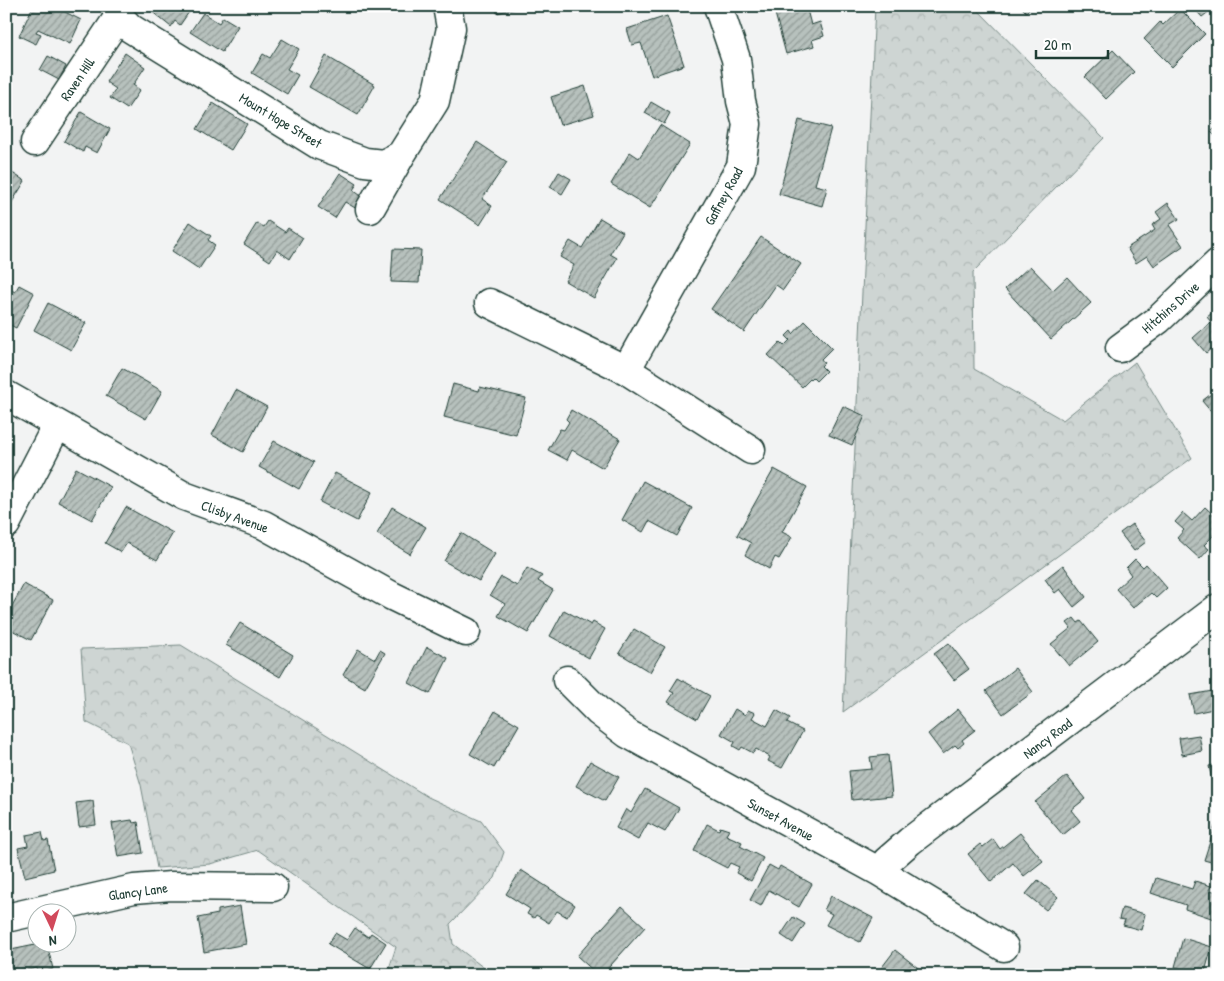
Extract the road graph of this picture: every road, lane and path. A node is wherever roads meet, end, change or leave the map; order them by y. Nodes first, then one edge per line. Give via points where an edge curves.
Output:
1 (447, 6) edge
2 (718, 6) edge
3 (117, 11) edge
4 (35, 142) dead end
5 (401, 155) junction
6 (370, 209) dead end
7 (1218, 263) edge
8 (489, 303) dead end
9 (1120, 348) dead end
10 (626, 370) junction
11 (6, 395) edge
12 (58, 425) junction
13 (752, 450) dead end
14 (6, 524) edge
15 (1218, 608) edge
16 (466, 632) dead end
17 (567, 680) dead end
18 (880, 872) junction
19 (273, 887) dead end
20 (6, 918) edge
21 (1004, 947) dead end

1 - 5 street via 451,28 435,101
2 - 10 street, Gaffney Road via 736,59 747,124 741,166
3 - 4 street, Raven Hill
3 - 5 street, Mount Hope Street via 130,28 319,145 365,162 383,164
5 - 6 street
7 - 9 street, Hitchins Drive via 1158,320
8 - 10 street
10 - 13 street
11 - 12 street, Clisby Avenue
12 - 14 street
12 - 16 street, Clisby Avenue via 184,496 264,525 392,596
15 - 18 street, Nancy Road via 910,841 887,861
17 - 18 street, Sunset Avenue via 599,712 628,734
18 - 21 street, Sunset Avenue
19 - 20 street, Glancy Lane via 134,888

